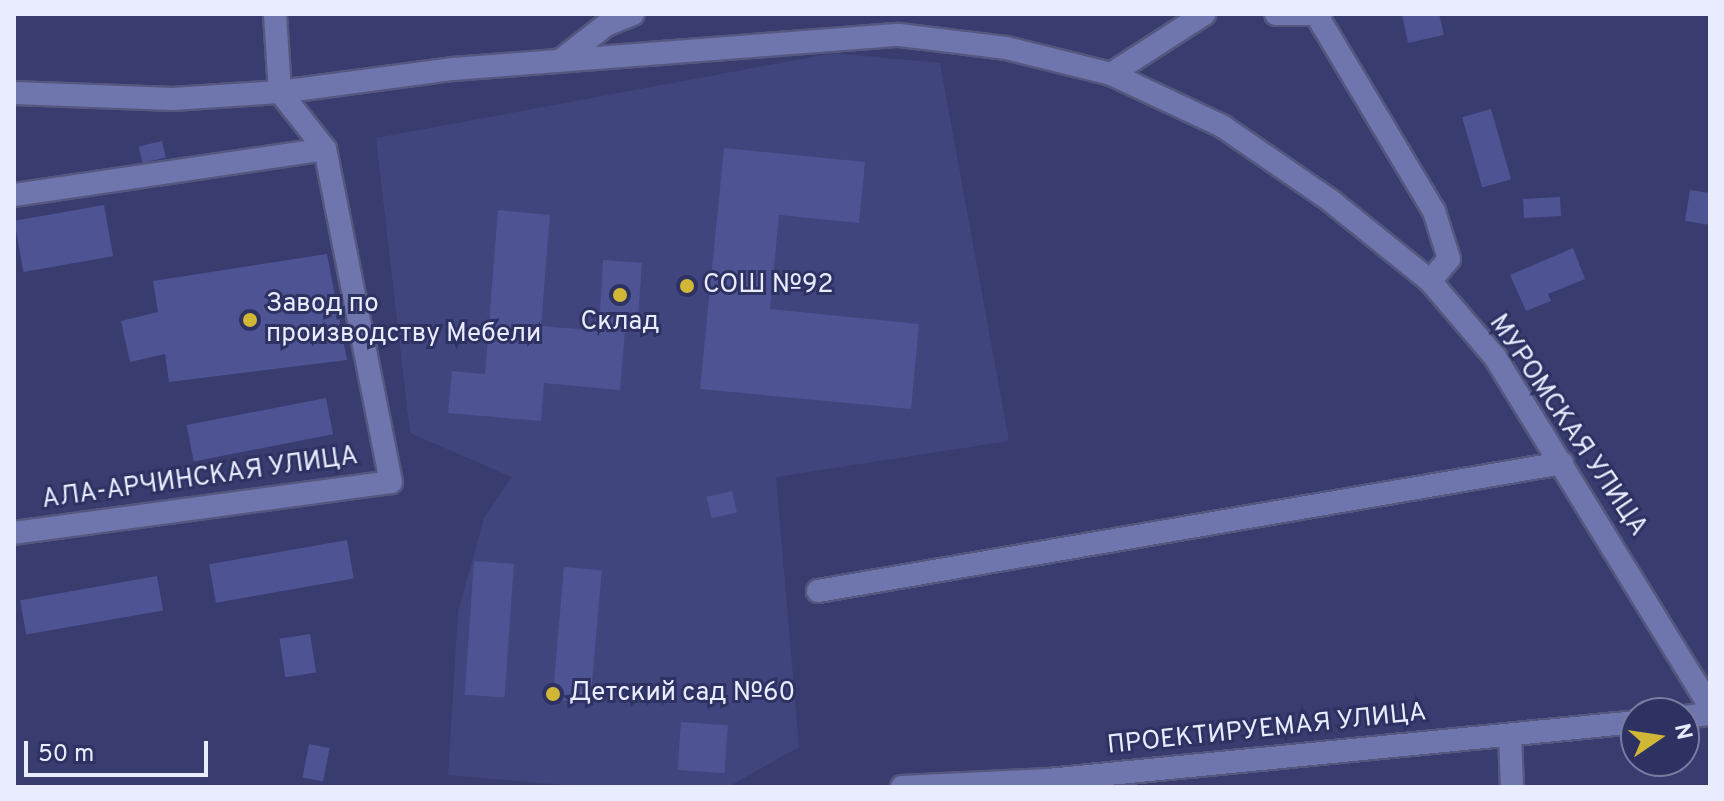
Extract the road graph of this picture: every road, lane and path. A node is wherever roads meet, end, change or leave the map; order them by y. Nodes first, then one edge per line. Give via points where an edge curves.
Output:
1 (275, 14) edge
2 (633, 14) edge
3 (1204, 14) edge
4 (1276, 14) edge
5 (1319, 15) edge
6 (561, 60) junction
7 (1111, 74) junction
8 (280, 92) junction
9 (14, 93) edge
10 (325, 149) junction
11 (14, 195) edge
12 (1430, 281) junction
13 (1562, 463) junction
14 (14, 533) edge
15 (818, 591) dead end
16 (1710, 706) edge
17 (1620, 724) edge
18 (1510, 735) junction
19 (902, 787) edge
20 (1512, 787) edge

1 - 8 street
2 - 6 street via 606,25
3 - 7 street
4 - 5 street
5 - 12 street via 1434,211 1449,259
6 - 7 street, МУРОМСКАЯ УЛИЦА via 899,35 1006,48
6 - 8 street, МУРОМСКАЯ УЛИЦА
7 - 12 street, МУРОМСКАЯ УЛИЦА via 1222,126 1331,201
8 - 9 street, МУРОМСКАЯ УЛИЦА via 173,99
8 - 10 street, АЛА-АРЧИНСКАЯ УЛИЦА
10 - 11 street
10 - 14 street, АЛА-АРЧИНСКАЯ УЛИЦА via 391,482
12 - 13 street, МУРОМСКАЯ УЛИЦА via 1495,357
13 - 15 street
13 - 16 street, МУРОМСКАЯ УЛИЦА
17 - 18 street, ПРОЕКТИРУЕМАЯ УЛИЦА
18 - 19 street, ПРОЕКТИРУЕМАЯ УЛИЦА via 1048,780
18 - 20 street

